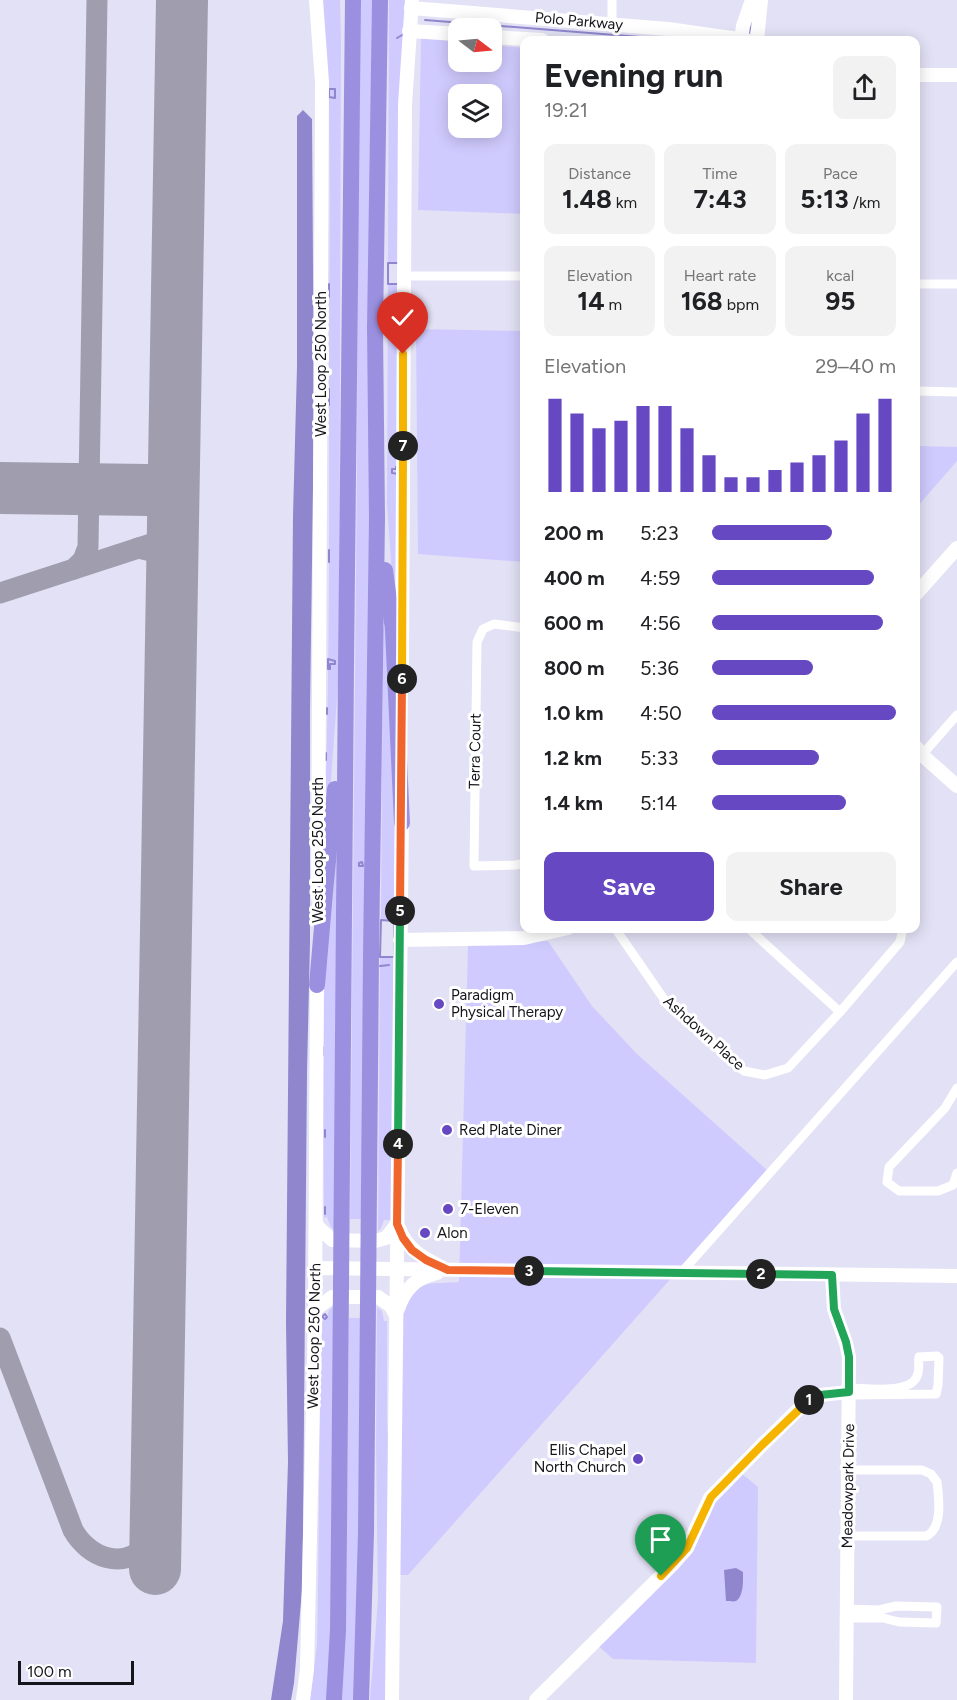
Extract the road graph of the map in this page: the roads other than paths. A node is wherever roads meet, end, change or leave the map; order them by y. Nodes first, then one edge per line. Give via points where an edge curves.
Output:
1 (316, 0) edge
2 (345, 0) edge
3 (353, 0) edge
4 (380, 0) edge
5 (612, 0) edge
6 (752, 0) edge
7 (761, 0) edge
8 (411, 4) edge
9 (612, 23) junction
10 (409, 31) junction
11 (448, 33) edge
12 (717, 36) edge
13 (742, 36) edge
14 (758, 36) edge
15 (502, 38) edge
16 (520, 39) edge
17 (353, 46) junction
18 (920, 75) edge
19 (957, 75) edge
20 (404, 276) junction
21 (520, 276) edge
22 (920, 284) edge
23 (957, 284) edge
24 (920, 391) edge
25 (957, 392) edge
26 (377, 518) junction
27 (957, 548) edge
28 (920, 590) edge
29 (520, 627) edge
30 (346, 666) junction
31 (957, 715) edge
32 (920, 750) edge
33 (920, 752) edge
34 (957, 786) edge
35 (402, 823) junction
36 (520, 865) edge
37 (546, 933) edge
38 (618, 933) edge
39 (753, 933) edge
40 (902, 933) edge
41 (400, 940) junction
42 (957, 962) edge
43 (317, 986) junction
44 (840, 1012) junction
45 (957, 1088) edge
46 (957, 1173) edge
47 (316, 1222) junction
48 (397, 1224) junction
49 (315, 1268) junction
50 (396, 1269) junction
51 (448, 1270) junction
52 (681, 1274) junction
53 (832, 1275) junction
54 (957, 1276) edge
55 (315, 1313) junction
56 (396, 1316) junction
57 (907, 1391) junction
58 (849, 1392) junction
59 (848, 1470) junction
60 (847, 1536) junction
61 (846, 1613) junction
62 (885, 1614) junction
63 (303, 1700) edge
64 (334, 1700) edge
65 (361, 1700) edge
66 (392, 1700) edge
67 (536, 1700) edge
68 (846, 1700) edge

1 - 43 main road, West Loop 250 North via 322,82
2 - 17 highway
3 - 17 highway
4 - 26 highway via 375,328
5 - 9 street
6 - 13 main road
7 - 14 main road
8 - 9 main road, Polo Parkway
8 - 10 main road
9 - 12 main road, Polo Parkway
10 - 11 main road
10 - 20 main road
15 - 16 main road, Polo Parkway
17 - 30 highway
18 - 19 main road
20 - 21 street
20 - 35 main road
22 - 23 street
24 - 25 street
26 - 35 highway via 393,630
26 - 65 highway
27 - 28 main road
29 - 36 street, Terra Court via 494,624 483,629 477,642 474,866
30 - 43 highway
30 - 64 highway via 338,1630
31 - 32 street
33 - 34 main road
35 - 41 main road
37 - 41 main road via 524,938
38 - 44 street, Ashdown Place via 668,1005 744,1071 765,1075 788,1068
39 - 44 street
40 - 44 street, Ashdown Place via 900,942
41 - 48 main road
42 - 52 street
43 - 47 main road, West Loop 250 North
45 - 46 street via 945,1108 889,1167 887,1182 898,1191 938,1191 953,1185
47 - 48 main road via 332,1240 375,1241 387,1238
47 - 49 main road, West Loop 250 North
48 - 50 main road
48 - 51 main road via 412,1250
49 - 50 main road
49 - 55 main road, West Loop 250 North
50 - 51 main road
50 - 56 main road
51 - 52 main road
51 - 56 main road via 419,1279 402,1299
52 - 53 main road
53 - 54 main road
53 - 58 main road, Meadowpark Drive via 834,1309 849,1357
55 - 56 main road via 332,1297 378,1297 392,1306
55 - 63 main road, West Loop 250 North via 307,1669
56 - 66 main road
57 - 57 street via 937,1393 937,1356 919,1357 917,1377
57 - 58 street
58 - 59 main road, Meadowpark Drive
58 - 67 main road via 808,1400 762,1445 711,1497 678,1559
59 - 60 main road, Meadowpark Drive
59 - 60 street via 929,1473 937,1482 938,1523 926,1536
60 - 61 main road, Meadowpark Drive
61 - 62 street
61 - 68 main road, Meadowpark Drive
62 - 62 street via 899,1623 936,1623 937,1607 896,1606

